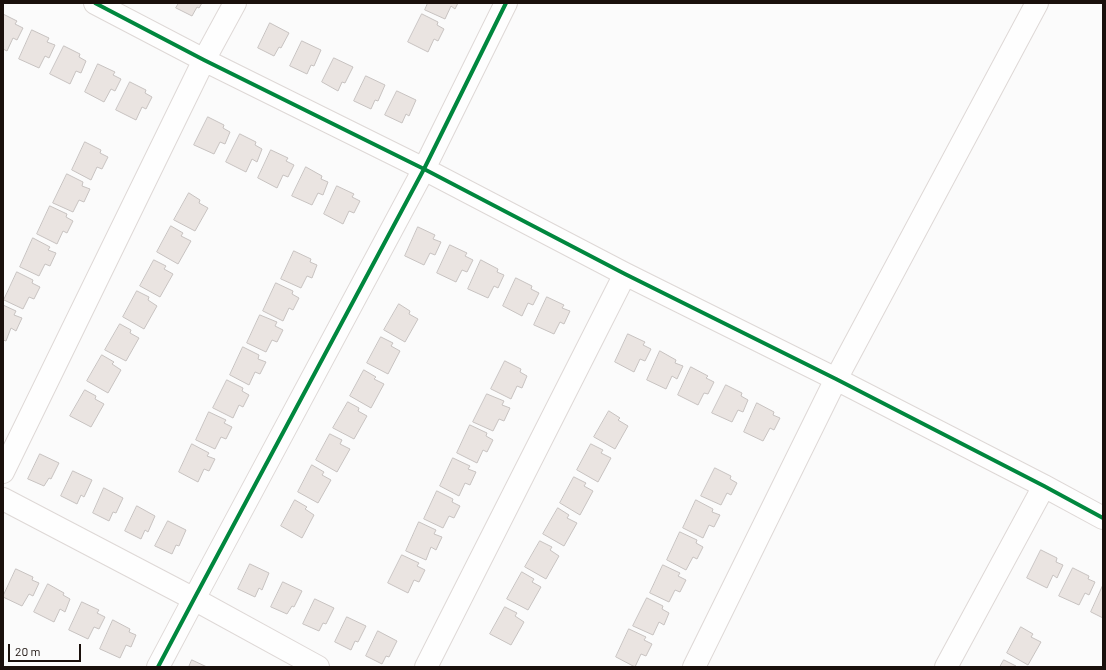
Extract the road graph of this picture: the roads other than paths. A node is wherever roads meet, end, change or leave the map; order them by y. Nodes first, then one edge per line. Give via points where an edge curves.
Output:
1 (95, 3) edge
2 (235, 3) edge
3 (506, 3) edge
4 (1037, 3) edge
5 (204, 60) junction
6 (424, 169) junction
7 (625, 274) junction
8 (836, 379) junction
9 (3, 472) edge
10 (1044, 486) junction
11 (3, 499) edge
12 (1103, 518) edge
13 (194, 599) junction
14 (158, 667) edge
15 (318, 667) edge
16 (426, 667) edge
17 (694, 667) edge
18 (946, 667) edge

1 - 5 street
2 - 5 street
3 - 6 street
4 - 8 street
5 - 6 street
5 - 9 street
6 - 7 street
6 - 13 street
7 - 8 street
7 - 16 street
8 - 10 street
8 - 17 street
10 - 12 street
10 - 18 street
11 - 13 street
13 - 14 street
13 - 15 street

